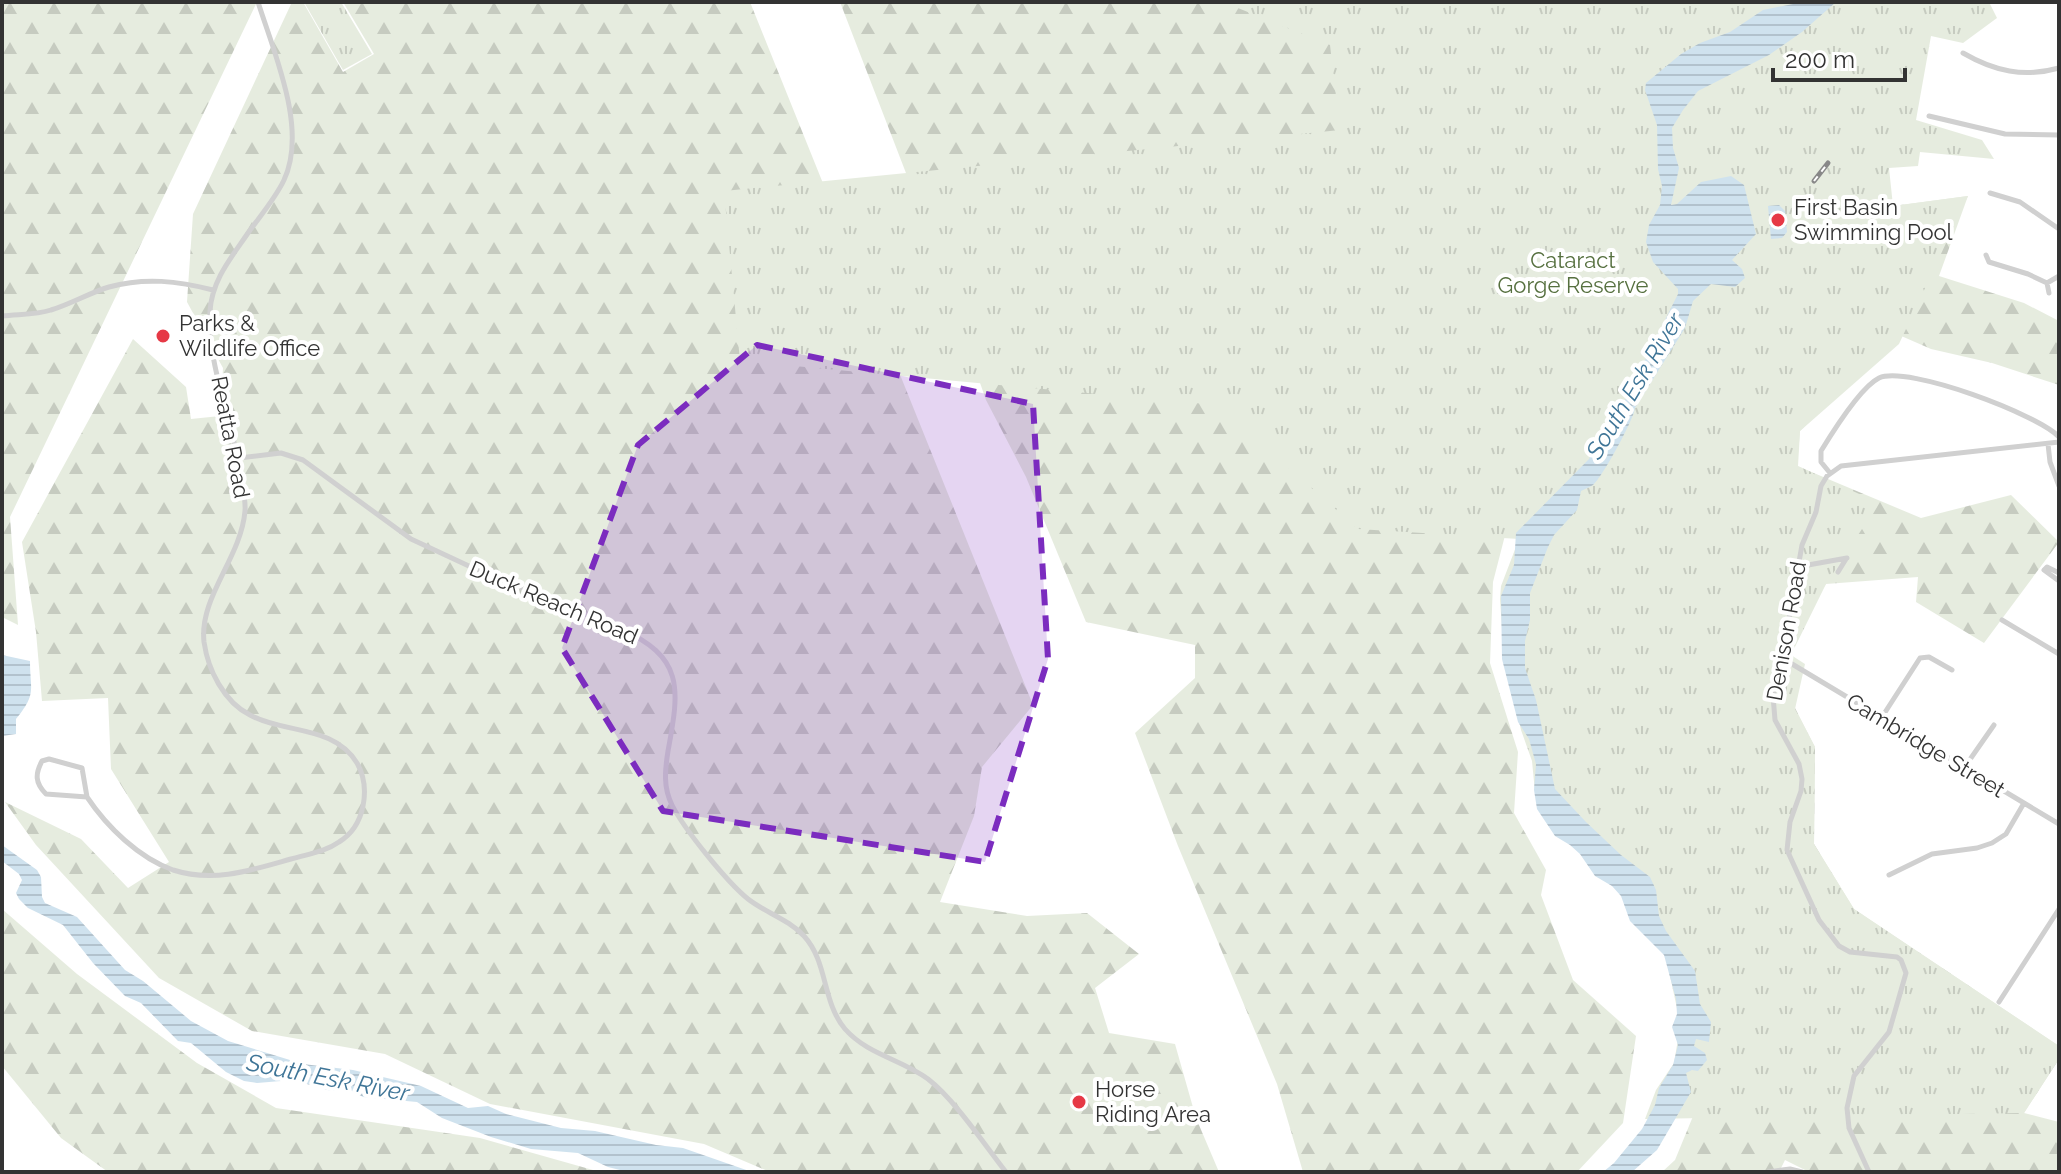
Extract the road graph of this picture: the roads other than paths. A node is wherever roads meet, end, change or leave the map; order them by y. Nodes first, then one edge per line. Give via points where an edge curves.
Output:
1 (258, 2) edge
2 (1963, 53) dead end
3 (2059, 68) edge
4 (1929, 116) dead end
5 (2059, 135) edge
6 (1990, 193) dead end
7 (2059, 229) edge
8 (1986, 260) dead end
9 (2059, 276) edge
10 (2047, 283) junction
11 (213, 290) junction
12 (2049, 293) dead end
13 (2, 316) edge
14 (2059, 440) edge
15 (2048, 444) junction
16 (239, 458) junction
17 (1830, 473) junction
18 (2059, 486) edge
19 (1797, 567) junction
20 (1838, 572) dead end
21 (2059, 573) edge
22 (2059, 581) edge
23 (2002, 620) dead end
24 (1784, 644) junction
25 (2059, 654) edge
26 (1782, 658) junction
27 (1795, 664) junction
28 (1952, 670) dead end
29 (1882, 717) junction
30 (1994, 725) dead end
31 (1964, 768) junction
32 (87, 797) junction
33 (2024, 803) junction
34 (2059, 824) edge
35 (1889, 875) dead end
36 (2059, 909) edge
37 (1999, 1002) dead end
38 (1006, 1172) edge
39 (1768, 1172) edge
40 (1802, 1172) edge
41 (1869, 1172) edge

1 - 11 street, Reatta Road via 290,111 292,156 284,180
2 - 3 street via 2006,71
4 - 5 street via 2005,134
6 - 7 street via 2028,207
8 - 10 street
9 - 10 street
10 - 12 street
11 - 13 street via 154,280 109,287 51,310
11 - 16 street, Reatta Road via 211,343
14 - 15 street
14 - 17 street via 2031,419 1956,388 1891,375 1872,384 1823,447 1820,456
15 - 17 street via 1851,464
15 - 18 street
16 - 32 street, Reatta Road via 243,527 209,608 204,628 208,658 226,695 242,710 327,737 347,750 363,780 359,819 347,836 318,852 210,876 171,869 142,854
16 - 38 street, Duck Reach Road via 281,453 303,460 420,543 630,633 660,651 675,688 665,775 676,812 742,894 808,940 844,1027 876,1053 931,1081
17 - 19 street, Denison Road via 1820,489
19 - 20 street via 1847,558
19 - 24 street, Denison Road
21 - 22 street via 2044,570
23 - 25 street
24 - 26 street, Denison Road
24 - 27 street, Cambridge Street
26 - 27 street, Cambridge Street
26 - 41 street, Denison Road via 1773,711 1802,779 1786,840 1790,861 1824,928 1841,949 1897,957 1906,973 1889,1032 1854,1076 1847,1108 1849,1128
27 - 29 street, Cambridge Street
28 - 29 street via 1929,657 1920,658
29 - 31 street, Cambridge Street
30 - 31 street
31 - 33 street, Cambridge Street
32 - 32 street, Reatta Road via 82,768 42,761 37,780 46,794
33 - 34 street, Cambridge Street
33 - 35 street via 2006,834 1992,843 1932,854
36 - 37 street
39 - 40 street

